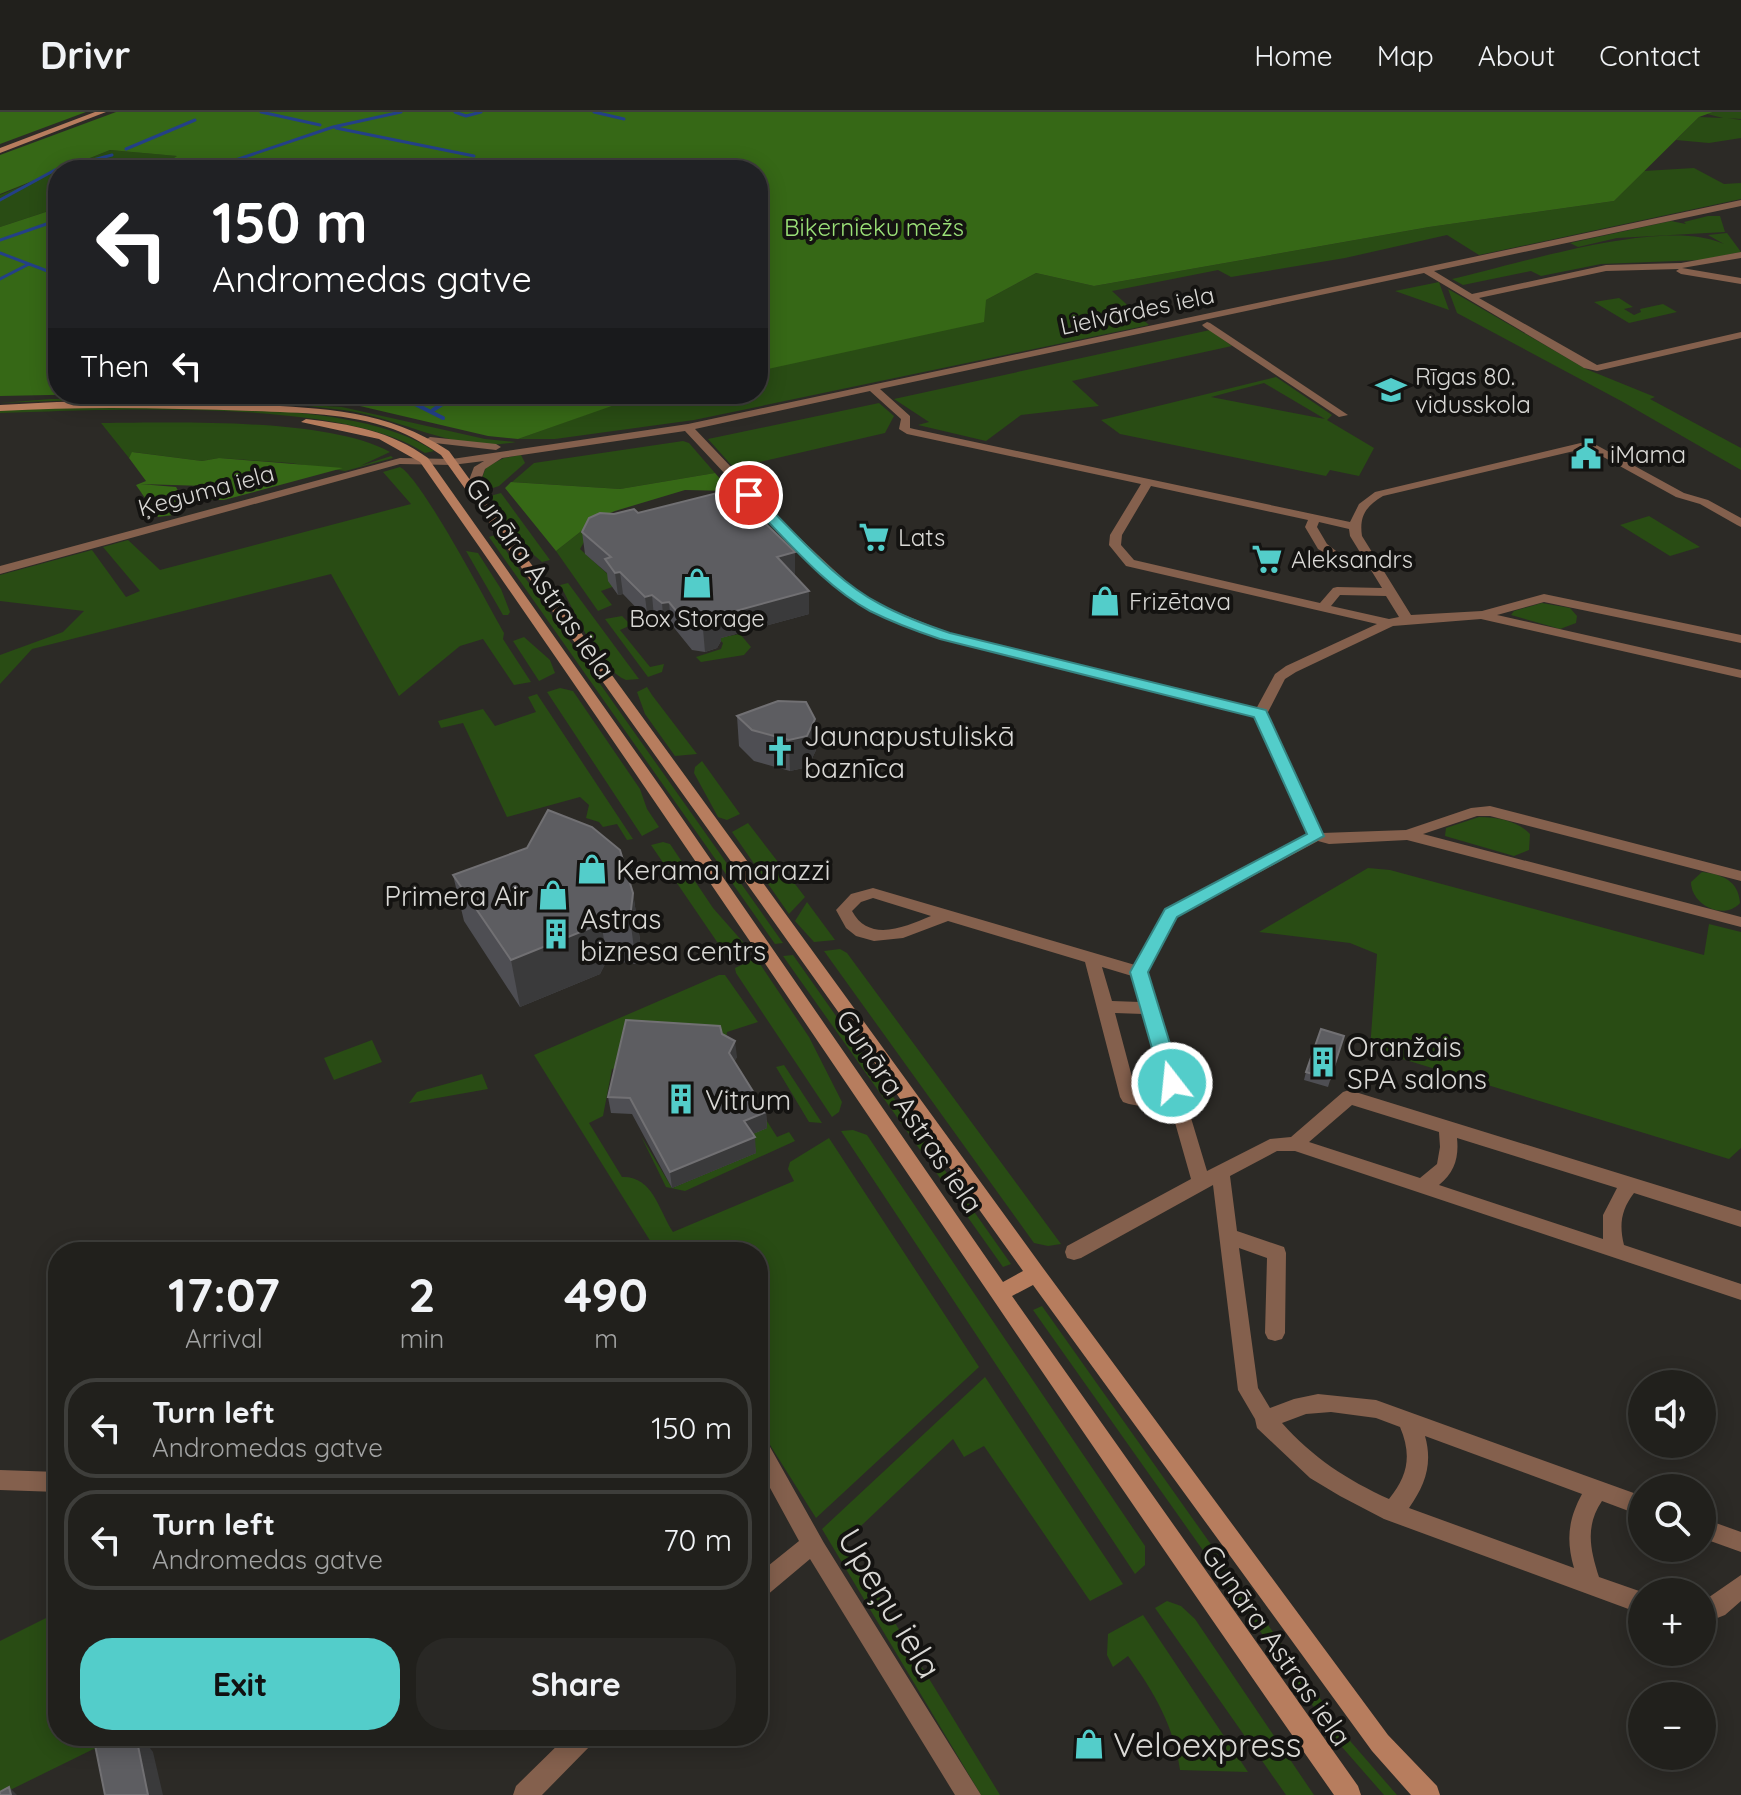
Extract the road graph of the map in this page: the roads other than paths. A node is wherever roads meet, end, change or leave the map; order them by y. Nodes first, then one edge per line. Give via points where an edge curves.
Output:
1 (102, 112) edge
2 (0, 151) edge
3 (1741, 203) edge
4 (1741, 255) edge
5 (1669, 267) junction
6 (1427, 271) junction
7 (1741, 281) edge
8 (1469, 297) junction
9 (1207, 325) dead end
10 (1741, 335) edge
11 (874, 389) junction
12 (115, 404) edge
13 (164, 404) edge
14 (0, 408) edge
15 (1343, 415) dead end
16 (0, 417) edge
17 (688, 427) junction
18 (430, 440) junction
19 (539, 446) junction
20 (494, 447) junction
21 (509, 453) junction
22 (448, 457) junction
23 (424, 460) junction
24 (1147, 484) junction
25 (472, 488) junction
26 (1314, 519) junction
27 (1741, 523) edge
28 (500, 526) junction
29 (1354, 526) junction
30 (475, 532) junction
31 (1334, 554) dead end
32 (0, 570) edge
33 (1390, 592) junction
34 (1322, 608) junction
35 (1481, 615) junction
36 (1407, 619) junction
37 (1389, 623) junction
38 (1741, 639) edge
39 (1741, 674) edge
40 (1260, 714) junction
41 (1407, 835) junction
42 (1316, 836) junction
43 (1741, 876) edge
44 (946, 915) junction
45 (1741, 922) edge
46 (1092, 958) junction
47 (1139, 972) junction
48 (1105, 1006) junction
49 (1150, 1009) junction
50 (1179, 1107) junction
51 (1447, 1127) junction
52 (1295, 1144) junction
53 (1210, 1176) junction
54 (1630, 1184) junction
55 (1422, 1186) junction
56 (1741, 1219) edge
57 (1228, 1236) junction
58 (1616, 1251) junction
59 (1074, 1252) dead end
60 (1036, 1274) junction
61 (1741, 1292) edge
62 (1000, 1293) junction
63 (1275, 1333) dead end
64 (1264, 1421) junction
65 (1408, 1421) junction
66 (768, 1462) edge
67 (0, 1480) edge
68 (48, 1482) edge
69 (1597, 1490) junction
70 (1628, 1501) edge
71 (1392, 1512) junction
72 (1716, 1533) edge
73 (814, 1542) junction
74 (1741, 1542) edge
75 (768, 1580) edge
76 (1590, 1584) junction
77 (1741, 1586) edge
78 (1628, 1598) edge
79 (1716, 1607) edge
80 (573, 1746) edge
81 (525, 1795) edge
82 (969, 1795) edge
83 (1349, 1795) edge
84 (1428, 1795) edge

1 - 2 main road
3 - 6 street, Lielvārdes iela
4 - 5 street
5 - 7 street
5 - 8 street via 1606,268
6 - 8 street
6 - 11 street, Lielvārdes iela
8 - 10 street via 1597,368
9 - 15 street
11 - 17 street, Lielvārdes iela
11 - 24 street via 906,418 904,429 911,432
12 - 14 main road, Lielvārdes iela
13 - 18 main road, Lielvārdes iela via 300,411 379,422
16 - 23 main road, Lielvārdes iela via 141,413 286,420 356,428 406,446
17 - 19 street, Lielvārdes iela
17 - 40 street via 793,539 873,607 945,636
18 - 20 street, Lielvārdes iela
18 - 22 main road, Lielvārdes iela
19 - 20 street, Lielvārdes iela
19 - 21 street, Lielvārdes iela
20 - 22 street
21 - 22 street, Lielvārdes iela
21 - 25 street, Gunāra Astras iela via 480,467
22 - 23 street, Lielvārdes iela
22 - 25 main road, Gunāra Astras iela
23 - 30 main road, Gunāra Astras iela
23 - 32 street, Ķeguma iela via 400,461
24 - 26 street
24 - 34 street via 1116,535 1115,545 1130,563
25 - 28 main road, Gunāra Astras iela
26 - 29 street
26 - 31 street via 1311,527
27 - 29 street via 1589,444 1379,494 1365,502
28 - 30 main road
28 - 60 main road, Gunāra Astras iela
29 - 33 street
30 - 62 main road, Gunāra Astras iela
33 - 34 street via 1337,591
33 - 36 street
34 - 37 street
35 - 36 street
35 - 38 street via 1544,598
35 - 39 street
36 - 37 street
37 - 40 street via 1280,677
40 - 42 street
41 - 42 street
41 - 43 street via 1490,811
41 - 45 street
42 - 47 street via 1171,913
44 - 44 street via 873,893 856,898 844,910 849,925 860,934 914,930
44 - 46 street
46 - 47 street
46 - 48 street
47 - 49 street
48 - 49 street
48 - 50 street via 1129,1097
49 - 50 street
50 - 53 street
51 - 52 street via 1349,1097
51 - 54 street
51 - 55 street via 1448,1162 1440,1177
52 - 53 street via 1276,1144
52 - 55 street
53 - 57 street
53 - 59 street
54 - 56 street
54 - 58 street via 1612,1213
55 - 58 street
57 - 63 street via 1277,1253
57 - 64 street via 1248,1390
58 - 61 street
60 - 62 main road
60 - 84 main road, Gunāra Astras iela via 1380,1743
62 - 83 main road, Gunāra Astras iela
64 - 65 street via 1298,1404 1334,1401
64 - 71 street via 1321,1475
65 - 69 street
65 - 71 street via 1420,1446 1418,1469 1409,1492
66 - 73 street, Upeņu iela
67 - 68 street
69 - 70 street
69 - 76 street via 1582,1509 1577,1527
71 - 76 street
72 - 74 street
73 - 75 street
73 - 82 street, Upeņu iela
76 - 78 street
77 - 79 street
80 - 81 street

